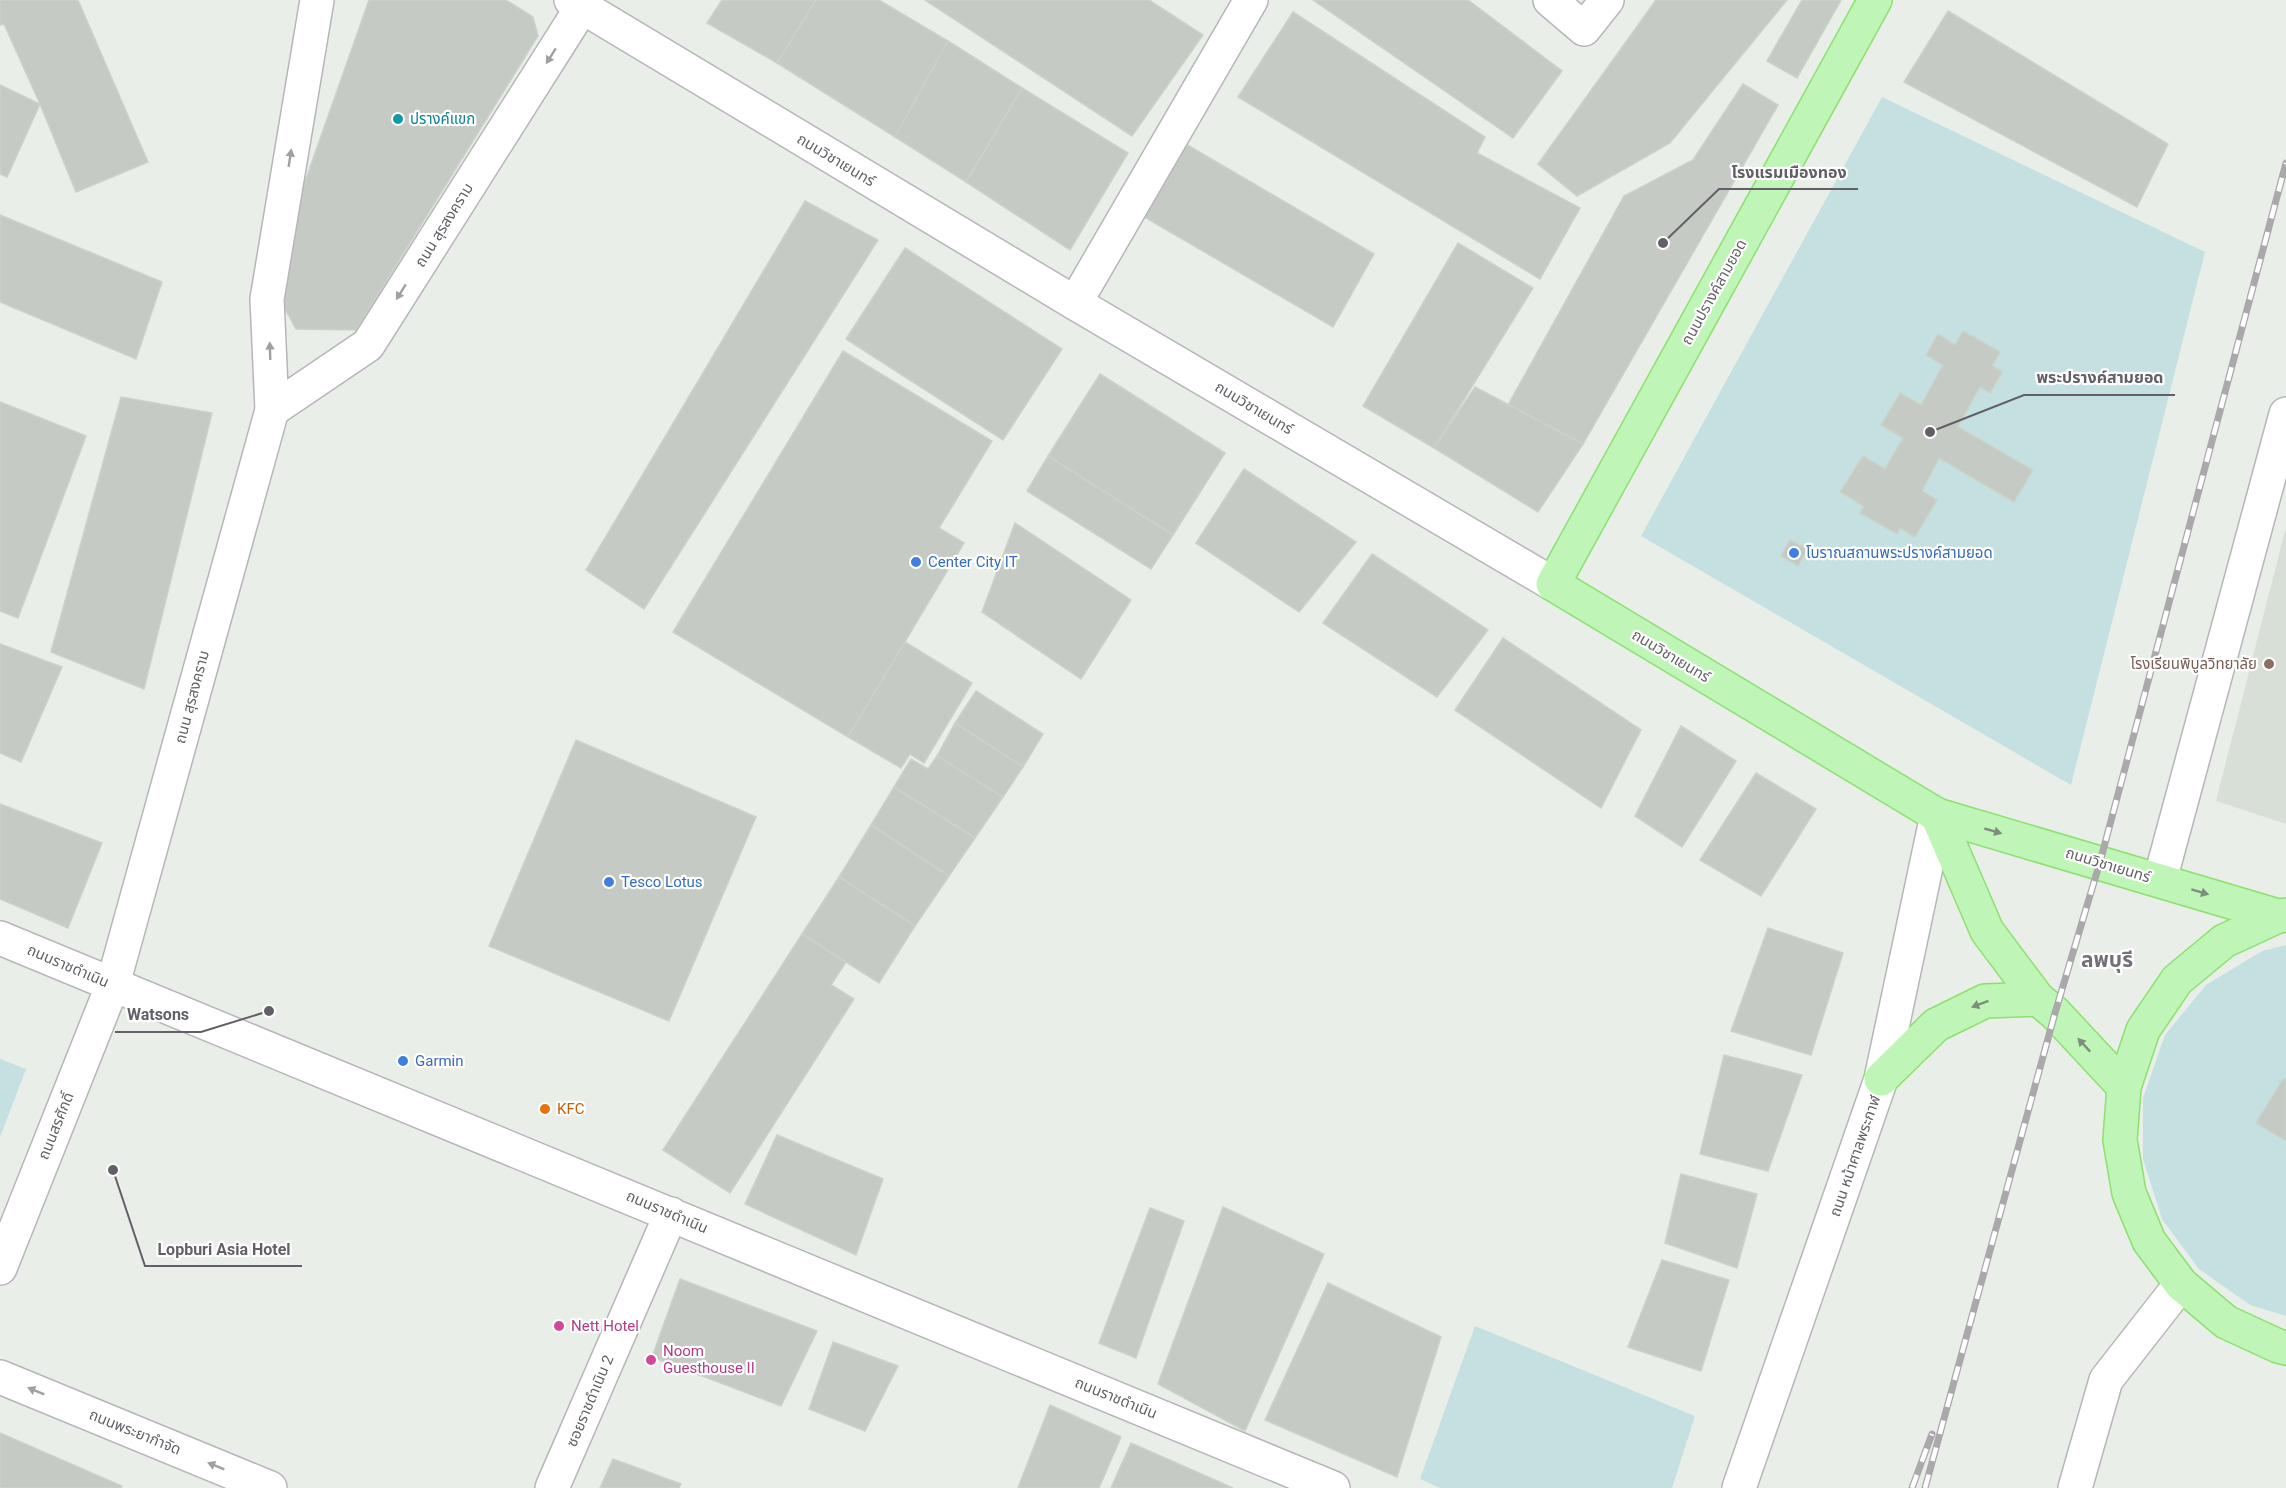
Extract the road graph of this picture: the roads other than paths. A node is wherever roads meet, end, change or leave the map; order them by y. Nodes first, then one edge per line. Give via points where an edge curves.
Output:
1 (317, 0) edge
2 (1251, 0) edge
3 (1550, 0) edge
4 (1607, 0) edge
5 (1875, 0) edge
6 (576, 3) edge
7 (1076, 303) junction
8 (272, 410) junction
9 (2286, 414) edge
10 (1554, 584) junction
11 (1937, 814) junction
12 (2160, 880) junction
13 (2282, 915) edge
14 (0, 938) edge
15 (113, 984) junction
16 (2038, 999) junction
17 (1881, 1079) junction
18 (2124, 1087) junction
19 (671, 1214) junction
20 (0, 1269) edge
21 (2181, 1284) junction
22 (2286, 1348) edge
23 (0, 1377) edge
24 (1271, 1476) edge
25 (270, 1488) edge
26 (552, 1488) edge
27 (1333, 1488) edge
28 (1739, 1488) edge
29 (2075, 1488) edge

8 -> 1 street, ถนน สุรสงคราม via 267,299
2 - 7 street
3 - 4 street via 1584,29
5 - 10 main road, ถนนปรางค์สามยอด
6 - 7 street, ถนนวิชาเยนทร์
6 -> 8 street, ถนน สุรสงคราม via 368,345
7 - 10 street, ถนนวิชาเยนทร์
8 - 15 street, ถนน สุรสงคราม
9 - 12 street
10 - 11 main road, ถนนวิชาเยนทร์
11 -> 12 main road, ถนนวิชาเยนทร์
11 - 16 main road via 1987,931
11 - 17 street, ถนน หน้าศาลพระกาฬ
12 -> 13 main road, ถนนวิชาเยนทร์
13 - 18 main road via 2224,941 2177,980 2143,1030
14 - 15 street, ถนนราชดำเนิน
15 - 19 street, ถนนราชดำเนิน
15 - 20 street, ถนนสรศักดิ์
16 -> 17 main road via 1985,1001 1936,1025
18 -> 16 main road
17 - 28 street, ถนน หน้าศาลพระกาฬ
18 - 21 main road via 2120,1140 2128,1193 2149,1242
19 - 24 street, ถนนราชดำเนิน
19 - 26 street, ซอยราชดำเนิน 2
21 - 22 main road via 2226,1322
21 - 29 street via 2106,1380
25 -> 23 street, ถนนพระยากำจัด
24 - 27 street, ถนนราชดำเนิน

